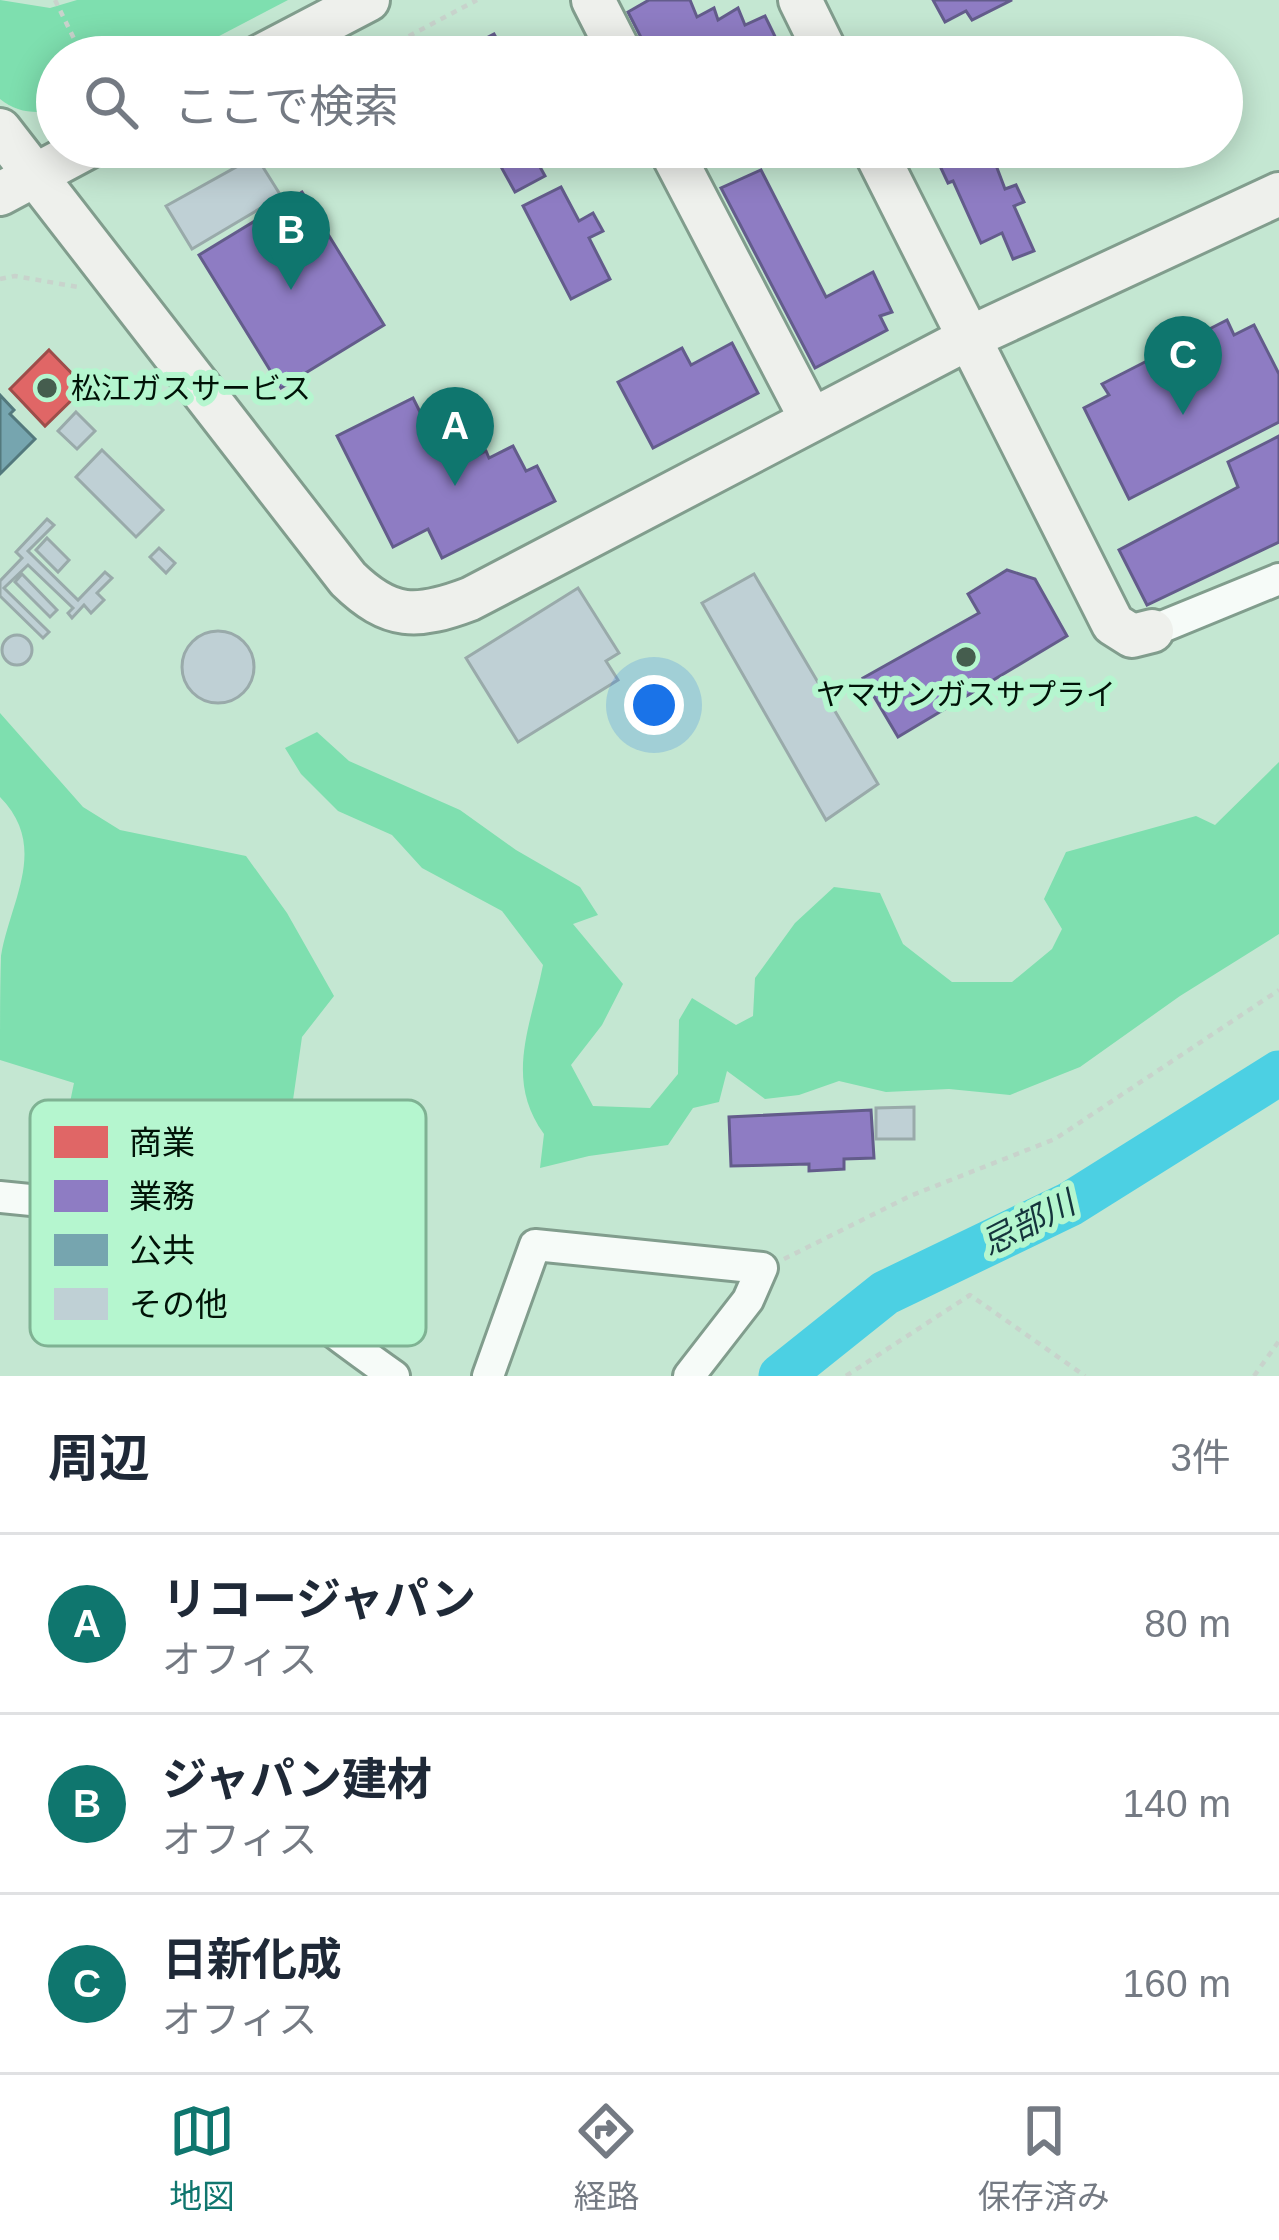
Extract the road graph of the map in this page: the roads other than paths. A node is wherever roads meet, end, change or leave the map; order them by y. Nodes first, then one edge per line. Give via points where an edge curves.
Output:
1 (368, 0) edge
2 (592, 0) edge
3 (800, 0) edge
4 (299, 36) edge
5 (611, 36) edge
6 (818, 36) edge
7 (0, 130) edge
8 (48, 168) edge
9 (680, 168) edge
10 (884, 168) edge
11 (16, 185) edge
12 (1279, 194) edge
13 (969, 338) junction
14 (811, 418) junction
15 (1279, 579) edge
16 (1152, 632) joint
17 (0, 1197) edge
18 (30, 1201) edge
19 (351, 1346) edge
20 (394, 1376) edge
21 (488, 1376) edge
22 (689, 1376) edge

1 - 4 street
2 - 5 street
3 - 6 street
7 - 11 street
8 - 11 street
9 - 14 street
10 - 13 street
11 - 14 street via 348,579 393,610 424,613 470,599
12 - 13 street
13 - 14 street
13 - 16 street via 1113,623 1132,636
15 - 16 street
17 - 18 street
19 - 20 street
21 - 22 street via 535,1244 762,1268 748,1300

